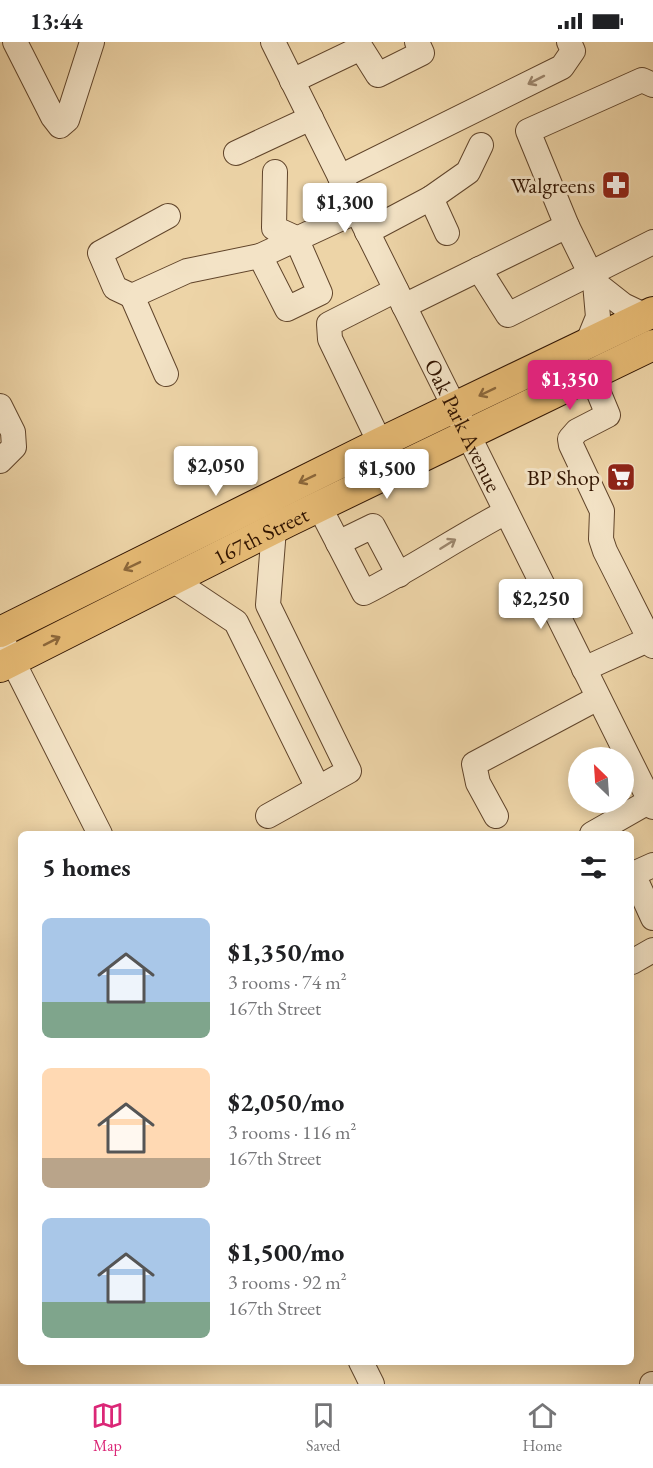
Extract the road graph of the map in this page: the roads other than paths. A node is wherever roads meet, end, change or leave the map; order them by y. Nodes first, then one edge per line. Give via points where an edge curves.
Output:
1 (15, 42) edge
2 (92, 42) edge
3 (273, 42) edge
4 (417, 42) edge
5 (569, 42) edge
6 (359, 45) edge
7 (292, 81) junction
8 (653, 84) edge
9 (311, 118) junction
10 (481, 145) dead end
11 (236, 153) dead end
12 (275, 172) dead end
13 (340, 177) junction
14 (431, 198) junction
15 (168, 216) dead end
16 (362, 222) junction
17 (567, 226) junction
18 (447, 233) dead end
19 (296, 238) junction
20 (653, 242) edge
21 (261, 256) junction
22 (479, 269) junction
23 (592, 278) junction
24 (132, 296) junction
25 (400, 298) junction
26 (649, 314) edge
27 (587, 344) junction
28 (653, 345) edge
29 (166, 374) dead end
30 (591, 374) junction
31 (0, 406) edge
32 (454, 408) junction
33 (467, 435) junction
34 (380, 443) junction
35 (7, 454) edge
36 (319, 506) junction
37 (506, 512) junction
38 (274, 529) junction
39 (338, 543) junction
40 (399, 575) junction
41 (173, 580) junction
42 (268, 605) junction
43 (236, 622) junction
44 (651, 642) edge
45 (3, 649) edge
46 (584, 669) junction
47 (598, 698) junction
48 (646, 775) edge
49 (318, 788) junction
50 (651, 804) edge
51 (268, 816) dead end
52 (496, 816) dead end
53 (98, 831) edge
54 (598, 831) edge
55 (653, 865) edge
56 (634, 874) edge
57 (634, 876) edge
58 (653, 918) edge
59 (653, 950) edge
60 (634, 961) edge
61 (362, 1365) edge
62 (372, 1384) edge

1 - 2 street via 60,126 67,120
3 - 7 street, Oak Park Avenue
4 - 6 street via 422,53 378,75
5 -> 13 street via 573,51 562,67
6 - 7 street
7 - 9 street, Oak Park Avenue
8 - 17 street via 642,80 528,131
9 - 11 street
9 - 13 street, Oak Park Avenue
10 - 14 street via 468,172
12 - 19 street via 274,228
13 - 16 street, Oak Park Avenue
14 - 16 street
14 - 18 street
15 - 24 street via 100,253 115,288
16 - 19 street
16 - 25 street, Oak Park Avenue
17 - 22 street
17 - 23 street
19 - 21 street
19 - 21 street via 320,293 287,309
20 - 23 street
21 - 24 street via 187,271
22 - 23 street via 508,315
22 - 25 street
23 - 26 street via 623,305
23 - 27 street via 598,317
24 - 29 street
25 - 32 street, Oak Park Avenue
25 - 34 street via 329,324 330,339
26 - 27 main road, 167th Street
27 -> 32 main road, 167th Street
28 - 30 main road, 167th Street
30 - 33 main road, 167th Street
30 - 44 street via 608,416 577,431 570,445 602,511 601,539 605,551
31 - 35 street via 13,432
32 - 33 street, Oak Park Avenue
32 - 34 main road, 167th Street
33 - 36 main road, 167th Street
33 - 37 street, Oak Park Avenue
34 -> 45 main road, 167th Street
36 - 38 main road, 167th Street
36 - 39 street
40 -> 37 street
37 - 46 street, Oak Park Avenue
38 - 41 main road, 167th Street
38 - 42 street
39 - 40 street via 373,526
39 - 40 street via 364,593
41 - 43 street
45 -> 41 main road, 167th Street
42 - 43 street
42 - 49 street via 349,771
43 - 49 street
44 - 46 street
45 - 53 street
46 - 47 street, Oak Park Avenue
47 - 48 street, Oak Park Avenue
47 - 52 street via 474,764 478,783
48 - 50 street, Oak Park Avenue
49 - 51 street
50 - 54 street
55 - 56 street
57 - 58 street
59 - 60 street
61 - 62 street

